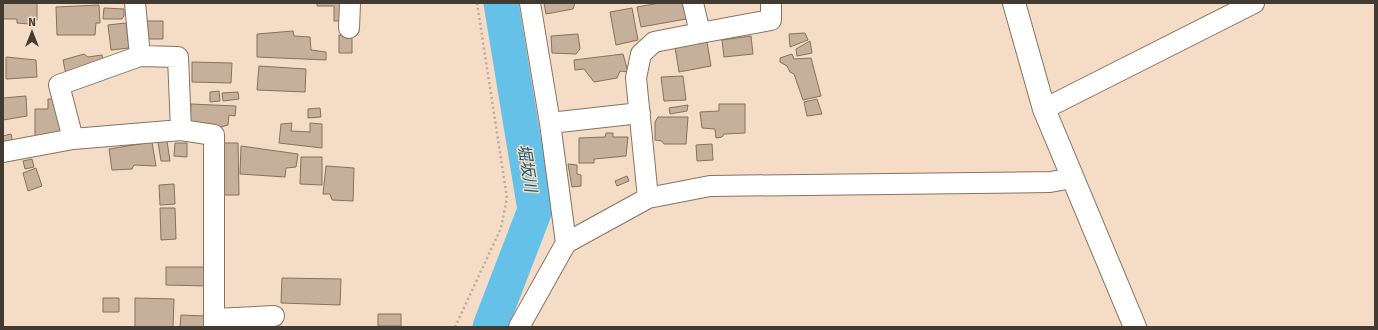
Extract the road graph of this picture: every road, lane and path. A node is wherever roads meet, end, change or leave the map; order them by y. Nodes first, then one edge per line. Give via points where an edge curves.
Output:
1 (135, 3) edge
2 (350, 3) edge
3 (477, 3) edge
4 (530, 3) edge
5 (693, 3) edge
6 (771, 3) edge
7 (1014, 3) edge
8 (1254, 3) edge
9 (350, 28) dead end
10 (700, 33) junction
11 (140, 56) junction
12 (1044, 109) junction
13 (640, 113) junction
14 (550, 123) junction
15 (181, 130) junction
16 (74, 139) junction
17 (3, 152) edge
18 (1073, 178) junction
19 (648, 198) junction
20 (566, 243) junction
21 (274, 316) dead end
22 (214, 323) edge
23 (455, 327) edge
24 (519, 327) edge
25 (1135, 327) edge

1 - 11 street
2 - 9 street
3 - 23 path via 507,198 501,228
4 - 14 street
5 - 10 street
6 - 10 street via 771,20
7 - 12 street
8 - 12 street
10 - 13 street via 654,42 641,54 636,78
11 - 15 street via 178,57
11 - 16 street via 59,85
12 - 18 street
13 - 14 street
13 - 19 street
14 - 20 street
15 - 16 street
15 - 22 street via 214,135
16 - 17 street
18 - 19 street via 1050,182 710,186
18 - 25 street
19 - 20 street
20 - 24 street
21 - 22 street

